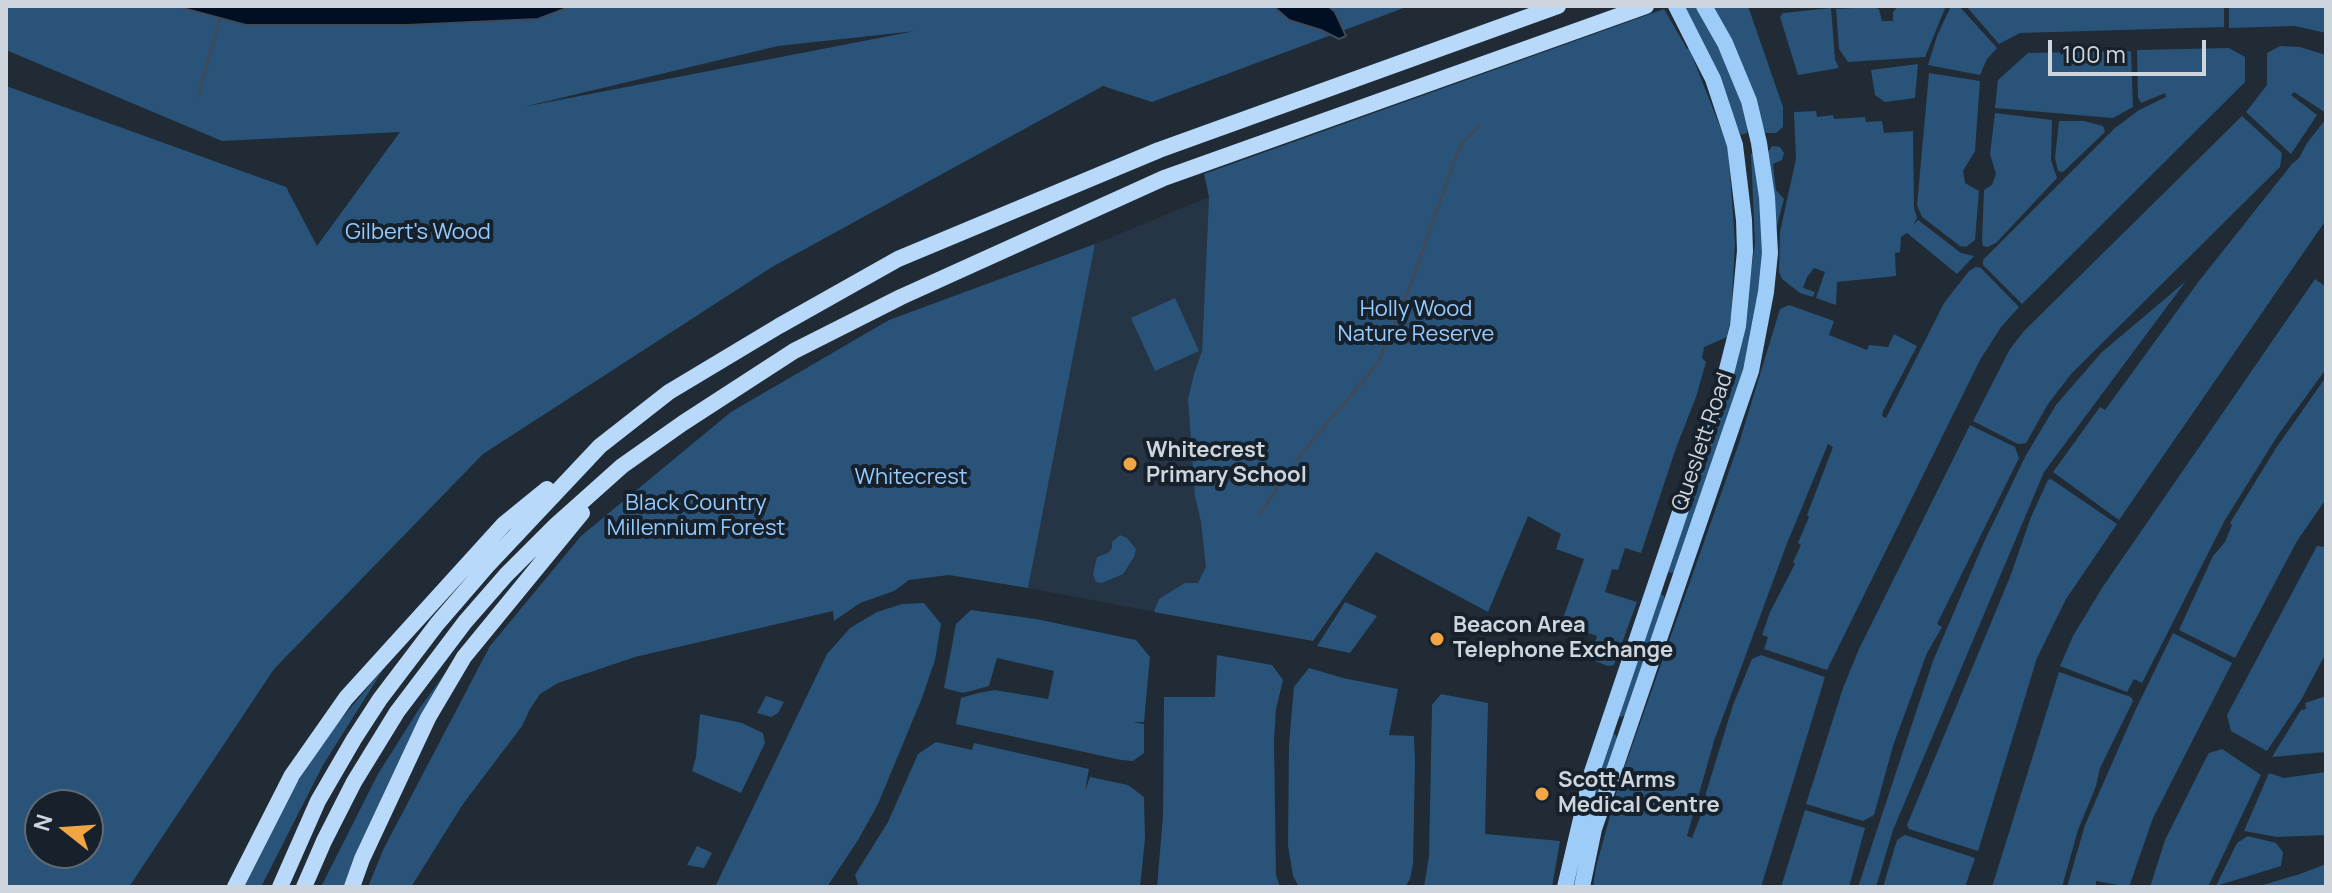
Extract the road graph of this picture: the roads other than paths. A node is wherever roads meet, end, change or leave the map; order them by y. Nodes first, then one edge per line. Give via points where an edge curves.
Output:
1 (1558, 6) edge
2 (1676, 6) edge
3 (1704, 6) edge
4 (1644, 7) edge
5 (600, 446) junction
6 (622, 466) junction
7 (1658, 578) junction
8 (1677, 586) junction
9 (1609, 721) junction
10 (1628, 727) junction
11 (235, 887) edge
12 (280, 887) edge
13 (304, 887) edge
14 (352, 887) edge
15 (1565, 887) edge
16 (1582, 887) edge

1 - 5 highway via 1159,150 898,259 669,392
2 - 7 highway, Queslett Road via 1713,79 1735,145 1745,251 1738,326 1723,385
3 - 8 highway, Queslett Road via 1749,101 1767,197 1770,253 1751,371
4 - 6 highway via 1164,178 794,351
5 - 11 highway via 504,524 346,698 292,775
5 - 12 highway via 477,577 380,699 318,801
6 - 13 highway via 506,575 422,676 354,782
6 - 14 highway via 464,657 428,718
7 - 8 highway
7 - 9 highway, Queslett Road
8 - 10 highway, Queslett Road
9 - 10 highway
9 - 15 highway, Queslett Road
10 - 16 highway, Queslett Road via 1594,829

